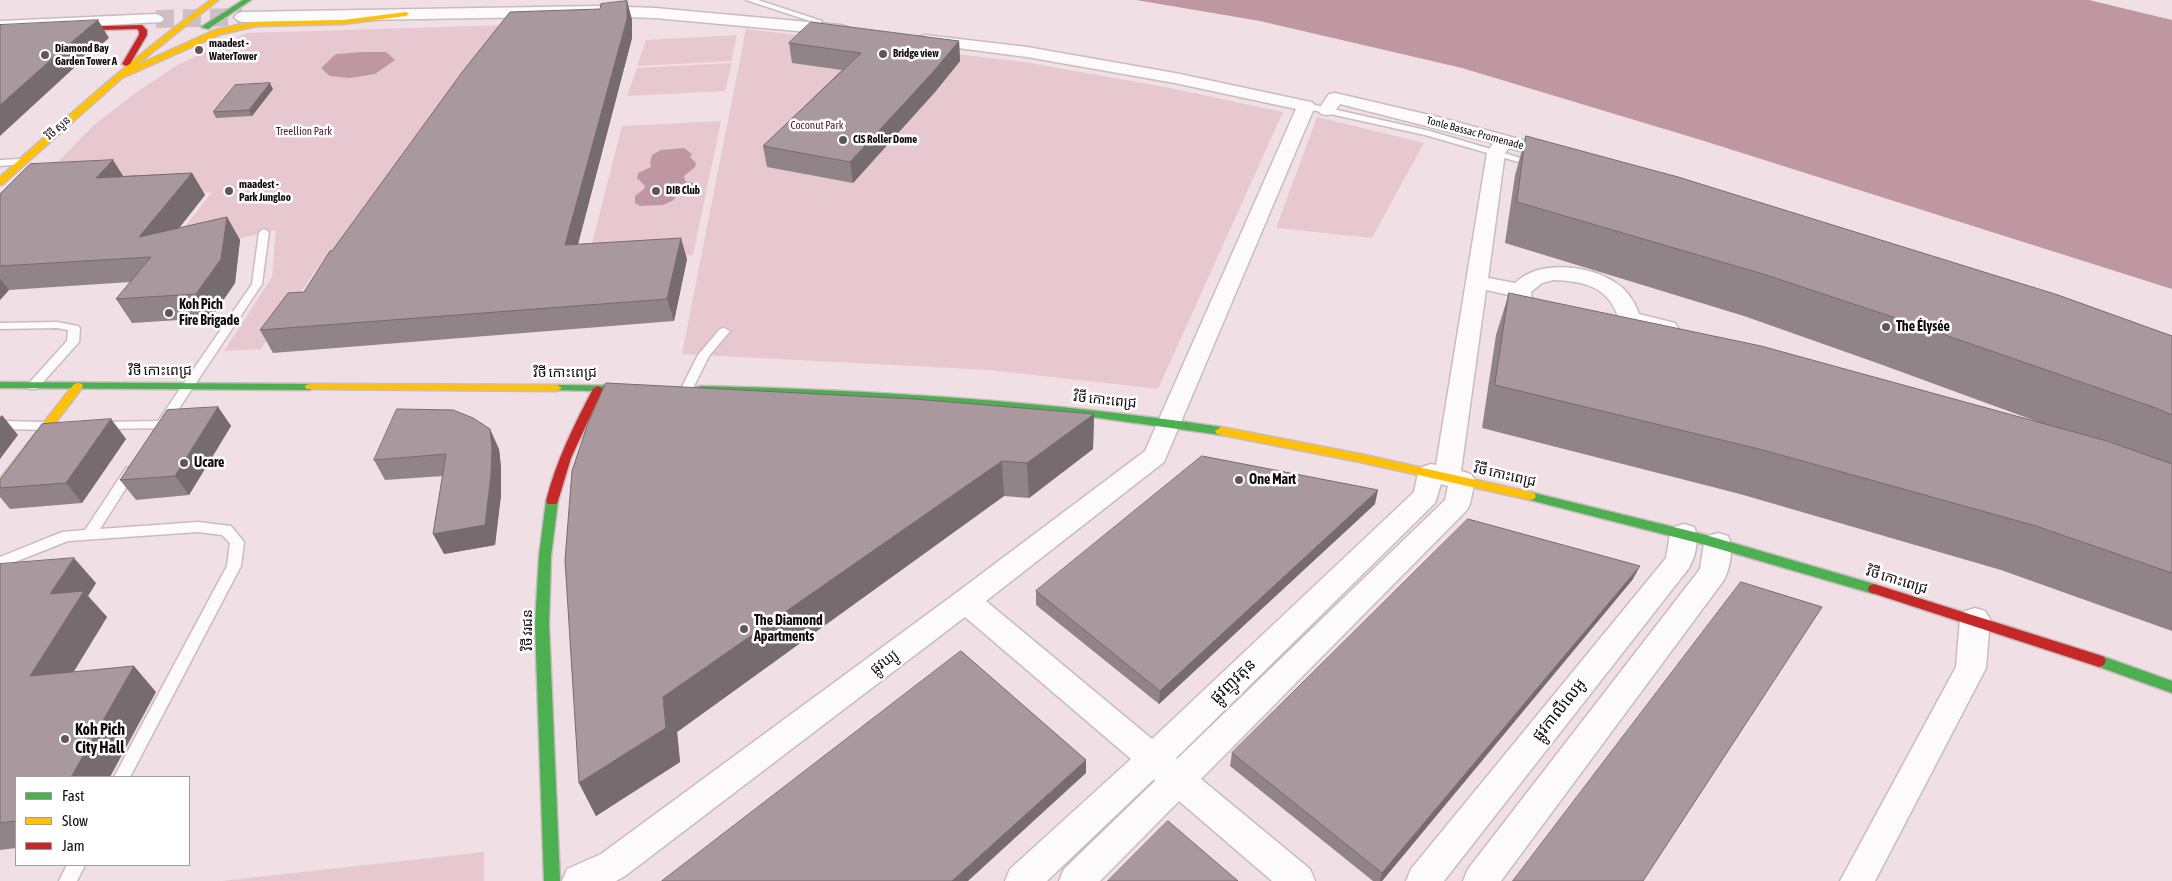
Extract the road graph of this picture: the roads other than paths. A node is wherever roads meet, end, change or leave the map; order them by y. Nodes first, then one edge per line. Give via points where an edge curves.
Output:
1 (216, 0) edge
2 (248, 0) edge
3 (750, 0) edge
4 (406, 14) junction
5 (242, 17) tunnel mouth
6 (156, 20) tunnel mouth
7 (813, 26) junction
8 (0, 27) edge
9 (852, 31) edge
10 (910, 38) edge
11 (118, 76) junction
12 (1306, 106) junction
13 (1327, 110) joint
14 (1501, 146) junction
15 (1574, 160) edge
16 (20, 162) junction
17 (0, 163) edge
18 (1546, 166) edge
19 (0, 182) edge
20 (264, 232) dead end
21 (1478, 282) junction
22 (1520, 291) junction
23 (1629, 318) junction
24 (0, 326) edge
25 (724, 331) dead end
26 (1686, 333) edge
27 (0, 385) edge
28 (33, 386) junction
29 (78, 386) junction
30 (189, 386) junction
31 (598, 389) junction
32 (648, 389) edge
33 (682, 389) joint
34 (1170, 424) junction
35 (0, 425) edge
36 (162, 425) junction
37 (46, 426) junction
38 (65, 426) edge
39 (83, 426) edge
40 (152, 441) edge
41 (136, 464) edge
42 (1447, 477) junction
43 (0, 487) edge
44 (90, 534) junction
45 (1684, 534) junction
46 (1718, 543) junction
47 (0, 563) edge
48 (966, 601) junction
49 (1975, 619) junction
50 (2172, 687) edge
51 (1152, 759) junction
52 (123, 776) edge
53 (1179, 781) junction
54 (76, 866) edge
55 (68, 881) edge
56 (552, 881) edge
57 (579, 881) edge
58 (1022, 881) edge
59 (1076, 881) edge
60 (1298, 881) edge
61 (1423, 881) edge
62 (1480, 881) edge
63 (1857, 881) edge

1 - 11 main road via 177,27
2 - 11 main road
3 - 7 lane via 818,21
4 - 5 street
4 - 7 street via 599,11
4 - 11 main road via 343,22 238,27 218,32
6 - 8 street
7 - 9 street
8 - 11 main road via 31,30 139,27 143,35
10 - 12 street via 1027,52 1175,78
11 - 16 main road, វិថី សួន
12 - 13 lane
12 - 34 street, ផ្លូវឃ្យូ
13 - 14 street, Tonle Bassac Promenade via 1335,98
14 - 15 street, Tonle Bassac Promenade
14 - 18 lane
14 - 21 street
16 - 17 lane
16 - 19 main road, វិថី សួន
20 - 30 lane via 258,284
21 - 22 street
21 - 42 street
22 - 23 street via 1528,281 1539,276 1568,274 1584,277 1612,289 1621,297
22 - 23 street via 1521,304 1528,314 1538,322 1567,334 1610,334 1626,324
23 - 26 street
24 - 28 lane via 57,325 74,328 73,342
25 - 33 lane
27 - 28 main road, វិថី កោះពេជ្រ
28 - 29 main road, វិថី កោះពេជ្រ
29 - 30 main road, វិថី កោះពេជ្រ
29 - 37 main road
30 - 31 main road, វិថី កោះពេជ្រ
30 - 36 lane
31 - 32 main road, វិថី កោះពេជ្រ
31 - 56 main road, វិថី វរជន via 566,454 555,488 544,561 544,709
33 - 34 main road, វិថី កោះពេជ្រ via 948,399
34 - 42 main road, វិថី កោះពេជ្រ via 1332,452
34 - 48 street, ផ្លូវឃ្យូ via 1155,456
35 - 37 lane
36 - 39 lane
36 - 40 lane
37 - 38 lane
37 - 43 main road
41 - 44 lane
42 - 45 main road, វិថី កោះពេជ្រ
42 - 51 street, ផ្លូវញូវតុន
42 - 53 street via 1456,504
44 - 47 lane via 67,536
44 - 52 lane via 198,527 226,530 237,542 234,566
45 - 46 main road, វិថី កោះពេជ្រ
45 - 61 street, ផ្លូវកាលីលេអូ via 1679,561
46 - 49 main road, វិថី កោះពេជ្រ
46 - 62 street via 1714,572
48 - 51 street
48 - 57 street, ផ្លូវឃ្យូ via 613,865
49 - 50 main road, វិថី កោះពេជ្រ
49 - 63 street via 1971,668
51 - 53 street
51 - 58 street, ផ្លូវញូវតុន
53 - 59 street
53 - 60 street
54 - 55 lane

